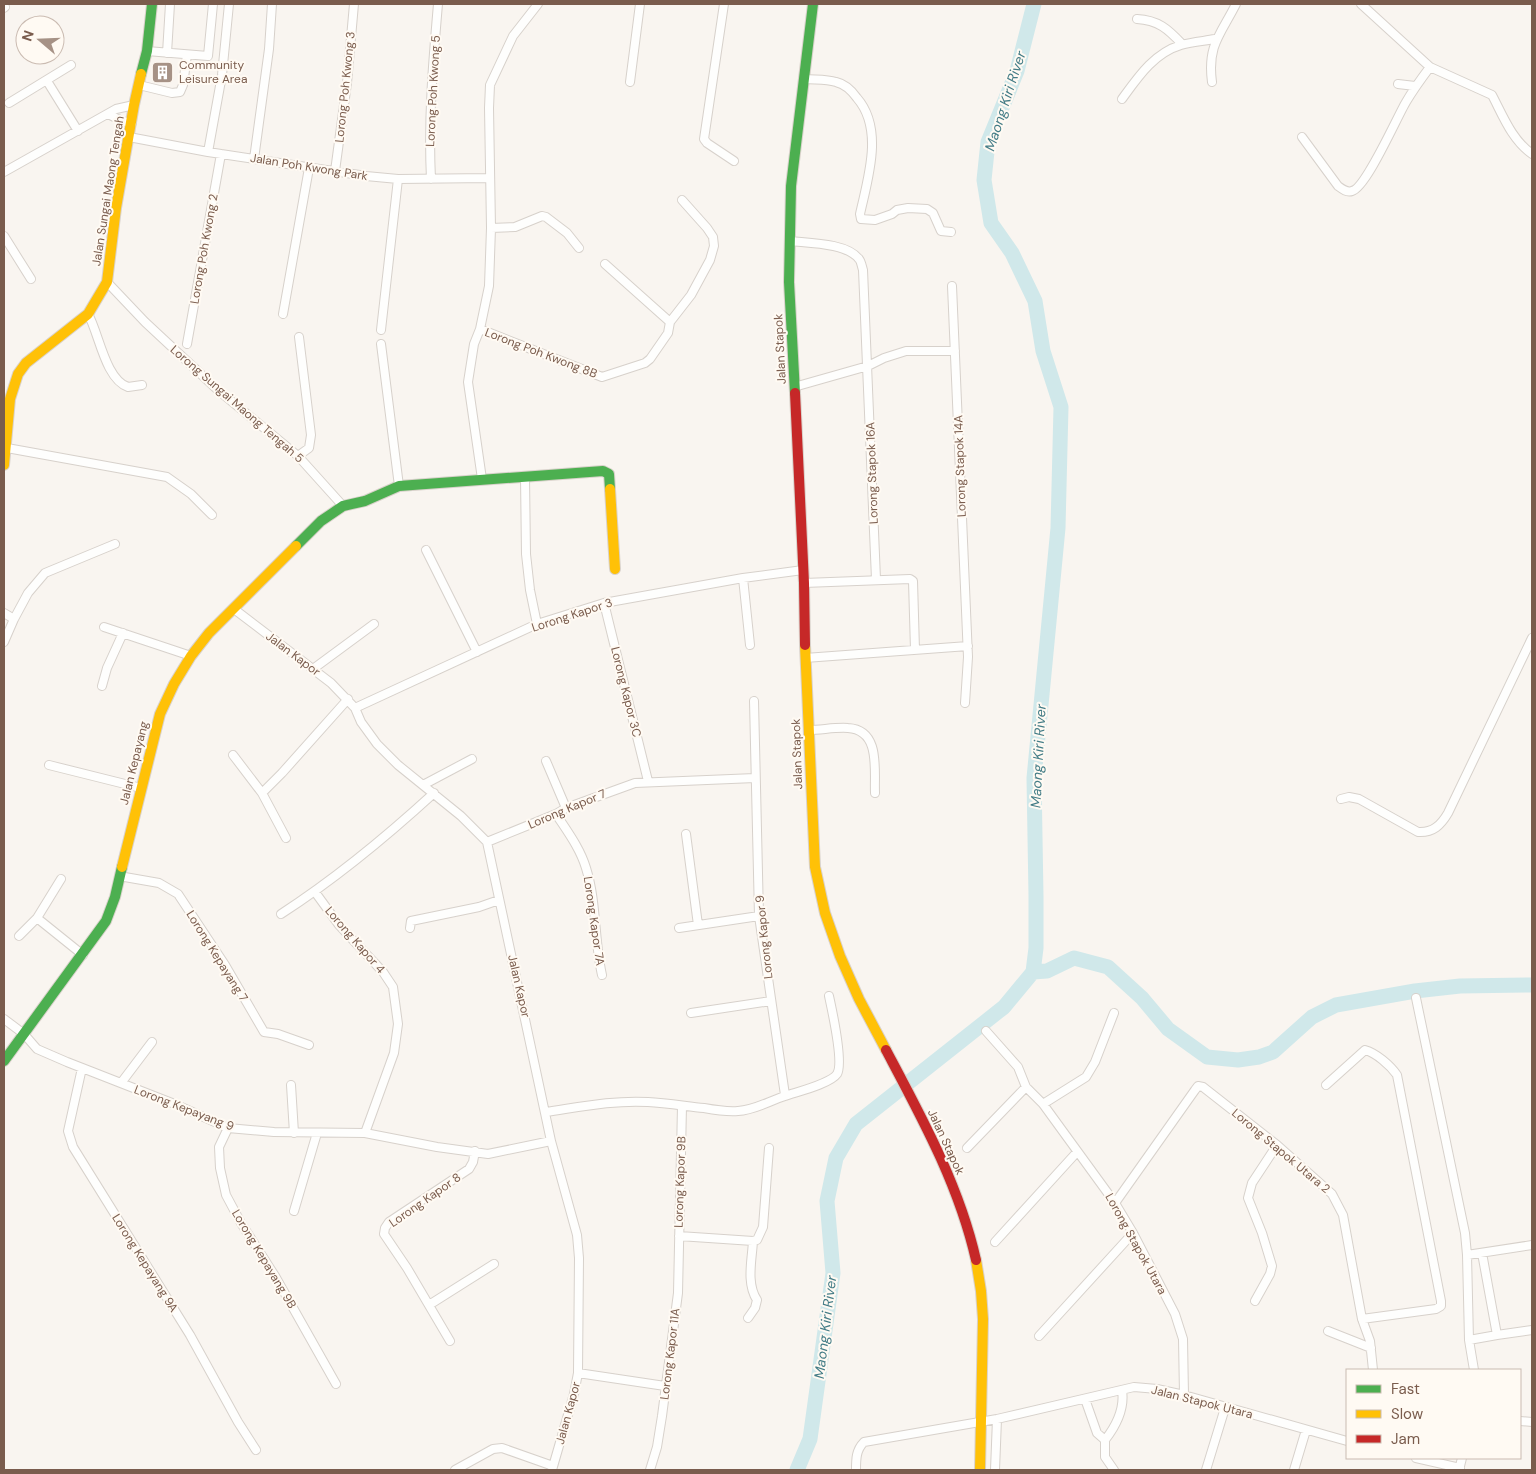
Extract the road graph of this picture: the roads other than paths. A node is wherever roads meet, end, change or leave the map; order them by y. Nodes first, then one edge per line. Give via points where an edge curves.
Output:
1 (152, 4) edge
2 (170, 4) edge
3 (213, 4) edge
4 (229, 4) edge
5 (272, 4) edge
6 (354, 4) edge
7 (438, 4) edge
8 (538, 4) edge
9 (640, 4) edge
10 (724, 4) edge
11 (812, 4) edge
12 (1236, 4) edge
13 (1361, 4) edge
14 (1137, 19) dead end
15 (1215, 40) junction
16 (1182, 44) junction
17 (147, 51) junction
18 (167, 53) junction
19 (187, 55) junction
20 (208, 56) junction
21 (224, 58) junction
22 (71, 65) dead end
23 (1430, 67) junction
24 (805, 79) junction
25 (47, 81) junction
26 (630, 82) dead end
27 (1212, 82) dead end
28 (1398, 84) dead end
29 (139, 85) junction
30 (1415, 86) junction
31 (1122, 99) dead end
32 (10, 103) dead end
33 (134, 105) junction
34 (108, 114) junction
35 (132, 123) junction
36 (78, 131) junction
37 (129, 137) junction
38 (1302, 137) dead end
39 (208, 152) junction
40 (221, 154) junction
41 (1532, 154) edge
42 (254, 159) junction
43 (734, 161) dead end
44 (309, 168) junction
45 (335, 171) junction
46 (4, 172) edge
47 (490, 178) junction
48 (398, 179) junction
49 (431, 179) junction
50 (682, 200) dead end
51 (491, 228) junction
52 (952, 232) dead end
53 (4, 236) edge
54 (790, 241) junction
55 (6, 247) edge
56 (579, 248) dead end
57 (605, 264) dead end
58 (31, 279) dead end
59 (107, 282) junction
60 (952, 286) dead end
61 (88, 314) junction
62 (283, 314) dead end
63 (670, 322) junction
64 (480, 329) junction
65 (381, 330) dead end
66 (299, 337) dead end
67 (187, 344) dead end
68 (381, 344) dead end
69 (955, 351) junction
70 (868, 366) junction
71 (142, 384) dead end
72 (794, 386) junction
73 (5, 420) edge
74 (7, 448) junction
75 (298, 456) junction
76 (4, 465) edge
77 (525, 477) junction
78 (482, 479) junction
79 (400, 486) junction
80 (344, 506) junction
81 (212, 515) dead end
82 (115, 544) dead end
83 (426, 550) dead end
84 (615, 568) dead end
85 (803, 570) junction
86 (744, 578) junction
87 (876, 579) junction
88 (804, 583) junction
89 (604, 603) junction
90 (234, 609) junction
91 (4, 613) edge
92 (14, 619) junction
93 (374, 624) dead end
94 (537, 624) junction
95 (104, 627) dead end
96 (123, 633) junction
97 (1532, 638) edge
98 (4, 642) edge
99 (750, 645) dead end
100 (968, 646) junction
101 (915, 650) junction
102 (477, 652) junction
103 (191, 656) junction
104 (805, 658) junction
105 (313, 669) junction
106 (102, 686) dead end
107 (348, 700) junction
108 (754, 701) dead end
109 (965, 703) dead end
110 (355, 708) junction
111 (808, 730) junction
112 (234, 755) dead end
113 (472, 759) dead end
114 (546, 761) dead end
115 (49, 765) dead end
116 (755, 778) junction
117 (648, 781) junction
118 (424, 785) junction
119 (141, 788) junction
120 (262, 793) junction
121 (434, 793) junction
122 (874, 793) dead end
123 (1341, 799) dead end
124 (566, 808) junction
125 (556, 814) junction
126 (686, 834) dead end
127 (286, 838) dead end
128 (487, 842) junction
129 (119, 876) junction
130 (61, 879) dead end
131 (315, 892) junction
132 (499, 900) junction
133 (281, 914) dead end
134 (759, 916) junction
135 (37, 918) junction
136 (698, 925) junction
137 (410, 928) dead end
138 (679, 928) dead end
139 (19, 936) dead end
140 (83, 956) junction
141 (602, 975) dead end
142 (829, 996) dead end
143 (1416, 998) dead end
144 (771, 1002) junction
145 (691, 1013) dead end
146 (1114, 1013) dead end
147 (4, 1019) edge
148 (986, 1031) dead end
149 (24, 1034) junction
150 (152, 1042) dead end
151 (309, 1045) dead end
152 (4, 1061) edge
153 (82, 1068) junction
154 (122, 1083) junction
155 (1326, 1085) dead end
156 (291, 1086) dead end
157 (1026, 1087) junction
158 (786, 1096) junction
159 (1043, 1104) junction
160 (682, 1106) junction
161 (546, 1112) junction
162 (228, 1128) junction
163 (294, 1132) junction
164 (317, 1133) junction
165 (365, 1133) junction
166 (551, 1141) junction
167 (1277, 1145) junction
168 (769, 1148) dead end
169 (968, 1148) dead end
170 (475, 1151) junction
171 (1078, 1152) junction
172 (1115, 1203) junction
173 (294, 1211) dead end
174 (1133, 1233) junction
175 (679, 1236) junction
176 (753, 1241) junction
177 (995, 1242) dead end
178 (1532, 1245) edge
179 (1482, 1253) junction
180 (1467, 1255) junction
181 (494, 1264) dead end
182 (1255, 1301) dead end
183 (430, 1305) junction
184 (748, 1318) dead end
185 (1362, 1319) junction
186 (1532, 1330) edge
187 (1328, 1331) dead end
188 (1497, 1335) junction
189 (1039, 1336) dead end
190 (1469, 1340) junction
191 (450, 1341) dead end
192 (1370, 1348) junction
193 (1373, 1369) edge
194 (1474, 1369) edge
195 (578, 1373) junction
196 (336, 1384) dead end
197 (665, 1386) junction
198 (1122, 1390) junction
199 (1184, 1395) junction
200 (1084, 1399) junction
201 (1225, 1408) junction
202 (996, 1419) junction
203 (982, 1422) junction
204 (1306, 1430) junction
205 (1105, 1440) junction
206 (1346, 1441) edge
207 (256, 1450) dead end
208 (1420, 1459) edge
209 (552, 1468) edge
210 (1459, 1469) edge
211 (455, 1470) edge
212 (650, 1470) edge
213 (856, 1470) edge
214 (980, 1470) edge
215 (995, 1470) edge
216 (1114, 1470) edge
217 (1206, 1470) edge
218 (1294, 1470) edge

1 - 17 street, Jalan Sungai Maong Tengah
2 - 18 street
3 - 20 street
4 - 21 street
5 - 42 street
6 - 45 street, Lorong Poh Kwong 3
7 - 49 street, Lorong Poh Kwong 5 via 431,77
8 - 47 street via 513,36 490,85
9 - 26 street
10 - 43 street via 704,139
11 - 24 street, Jalan Stapok
12 - 15 street
13 - 23 street
14 - 16 street via 1160,25
15 - 16 street
15 - 27 street
16 - 31 street via 1150,63
17 - 18 street
17 - 29 street, Jalan Sungai Maong Tengah
18 - 19 street
19 - 20 street
19 - 29 street via 180,92 172,94
20 - 21 street
21 - 39 street
22 - 25 street
23 - 30 street
23 - 41 street via 1492,95 1508,126
24 - 52 street via 835,81 843,85 861,102 869,117 872,138 860,219 875,220 908,208 927,209 933,213 941,231
24 - 54 street, Jalan Stapok via 791,186
25 - 32 street
25 - 36 street
28 - 30 street
29 - 33 street, Jalan Sungai Maong Tengah
30 - 38 street via 1371,169 1360,187 1353,191 1338,186
33 - 34 street
33 - 35 street, Jalan Sungai Maong Tengah
34 - 35 street
34 - 36 street
35 - 37 street, Jalan Sungai Maong Tengah
36 - 46 street
37 - 39 street, Jalan Poh Kwong Park
37 - 59 street, Jalan Sungai Maong Tengah
39 - 40 street, Jalan Poh Kwong Park
40 - 42 street, Jalan Poh Kwong Park
40 - 67 street, Lorong Poh Kwong 2
42 - 44 street, Jalan Poh Kwong Park
44 - 45 street, Jalan Poh Kwong Park
44 - 62 street
45 - 48 street, Jalan Poh Kwong Park
47 - 49 street, Jalan Poh Kwong Park
47 - 51 street
48 - 49 street, Jalan Poh Kwong Park
48 - 65 street
50 - 63 street, Lorong Poh Kwong 8B via 713,237 714,246 691,295
51 - 56 street via 515,227 542,216 567,233
51 - 64 street via 489,286
53 - 55 street
54 - 70 street, Lorong Stapok 16A via 834,246 848,250 860,259 864,270
54 - 72 street, Jalan Stapok
55 - 58 street
57 - 63 street
59 - 61 street, Jalan Sungai Maong Tengah
59 - 75 street, Lorong Sungai Maong Tengah 5 via 219,391
60 - 69 street, Lorong Stapok 14A
61 - 71 street via 104,357 120,382 128,387
61 - 73 street, Jalan Sungai Maong Tengah via 26,363 12,386
63 - 64 street, Lorong Poh Kwong 8B via 668,333 650,359 602,377
64 - 78 street via 474,344 468,382
66 - 75 street via 311,435 309,448
68 - 79 street
69 - 70 street via 906,351
69 - 100 street, Lorong Stapok 14A
70 - 72 street
70 - 87 street, Lorong Stapok 16A
72 - 85 street, Jalan Stapok
73 - 74 street, Jalan Sungai Maong Tengah
74 - 76 street, Jalan Sungai Maong Tengah
74 - 81 street via 167,477
75 - 80 street, Lorong Sungai Maong Tengah 5
77 - 78 street, Jalan Kepayang
77 - 84 street, Jalan Kepayang via 603,471 609,474
77 - 94 street via 526,554
78 - 79 street, Jalan Kepayang
79 - 80 street, Jalan Kepayang
80 - 90 street, Jalan Kepayang via 321,521
82 - 92 street via 45,572 28,593
83 - 102 street
85 - 86 street, Lorong Kapor 3
85 - 88 street, Jalan Stapok
86 - 89 street, Lorong Kapor 3
86 - 99 street
87 - 88 street
87 - 101 street via 913,581
88 - 104 street, Jalan Stapok
89 - 94 street, Lorong Kapor 3
89 - 117 street, Lorong Kapor 3C
90 - 103 street, Jalan Kepayang
90 - 105 street, Jalan Kapor
91 - 92 street
92 - 98 street
93 - 105 street
94 - 102 street, Lorong Kapor 3
95 - 96 street
96 - 103 street
96 - 106 street
97 - 123 street via 1448,813 1436,828 1418,832 1368,803 1349,797
100 - 101 street
100 - 109 street, Lorong Stapok 14A
101 - 104 street
102 - 110 street, Lorong Kapor 3
103 - 119 street, Jalan Kepayang via 160,714
104 - 111 street, Jalan Stapok
105 - 107 street, Jalan Kapor
107 - 110 street, Jalan Kapor
107 - 120 street
108 - 116 street, Lorong Kapor 9
110 - 118 street, Jalan Kapor via 377,744
111 - 122 street via 849,728 861,731 874,748
111 - 203 street, Jalan Stapok via 818,884 838,952 857,997 924,1122 961,1206 976,1259 983,1317
112 - 120 street
113 - 118 street
114 - 124 street
115 - 119 street
116 - 117 street, Lorong Kapor 7
116 - 134 street, Lorong Kapor 9
117 - 124 street, Lorong Kapor 7 via 624,786
118 - 121 street, Jalan Kapor
119 - 129 street, Jalan Kepayang
120 - 127 street
121 - 128 street, Jalan Kapor
121 - 131 street
124 - 125 street, Lorong Kapor 7
125 - 128 street, Lorong Kapor 7
125 - 141 street, Lorong Kapor 7A via 586,867
126 - 136 street
128 - 132 street, Jalan Kapor
129 - 140 street, Jalan Kepayang via 106,921
129 - 151 street, Lorong Kepayang 7 via 159,883 178,894 264,1032
130 - 135 street
131 - 133 street
131 - 165 street, Lorong Kapor 4 via 394,987 398,1024 394,1053
132 - 137 street via 411,921
132 - 161 street, Jalan Kapor
134 - 136 street
134 - 144 street, Lorong Kapor 9
135 - 139 street
135 - 140 street
136 - 138 street
140 - 149 street, Jalan Kepayang
142 - 158 street via 839,1055 836,1076
143 - 180 street
144 - 145 street
144 - 158 street, Lorong Kapor 9
146 - 159 street via 1086,1077
147 - 149 street, Lorong Kepayang 9
148 - 157 street via 1018,1067
149 - 152 street, Jalan Kepayang
149 - 153 street, Lorong Kepayang 9 via 37,1049
150 - 154 street
153 - 154 street, Lorong Kepayang 9
153 - 207 street, Lorong Kepayang 9A via 68,1131 73,1146 190,1335
154 - 162 street, Lorong Kepayang 9
155 - 185 street via 1365,1050 1397,1075 1441,1301 1436,1309
156 - 163 street
157 - 159 street, Lorong Stapok Utara
157 - 169 street
158 - 160 street via 738,1111
159 - 171 street, Lorong Stapok Utara
160 - 161 street via 619,1102
160 - 175 street, Lorong Kapor 9B
161 - 166 street, Jalan Kapor
162 - 163 street, Lorong Kepayang 9
162 - 196 street, Lorong Kepayang 9B via 219,1147 226,1195
163 - 164 street, Lorong Kepayang 9
164 - 165 street, Lorong Kepayang 9
164 - 173 street
165 - 170 street, Lorong Kepayang 9
166 - 170 street via 488,1154
166 - 195 street, Jalan Kapor via 577,1235
167 - 172 street, Lorong Stapok Utara 2 via 1198,1086
167 - 182 street via 1252,1183 1248,1198 1272,1266
167 - 185 street, Lorong Stapok Utara 2 via 1332,1194 1338,1204
168 - 176 street via 763,1227 757,1240
170 - 183 street, Lorong Kapor 8 via 469,1169 385,1228 384,1234
171 - 172 street, Lorong Stapok Utara
171 - 177 street
172 - 174 street, Lorong Stapok Utara
174 - 189 street
174 - 199 street, Lorong Stapok Utara via 1175,1314 1183,1339
175 - 176 street, Lorong Kapor 9B
175 - 197 street, Lorong Kapor 11A via 678,1293
176 - 184 street via 751,1283 757,1300
178 - 179 street
179 - 180 street
179 - 188 street
180 - 190 street
181 - 183 street
183 - 191 street, Lorong Kapor 8
185 - 192 street, Lorong Stapok Utara 2
186 - 188 street
187 - 192 street
188 - 190 street
190 - 194 street
192 - 193 street, Lorong Stapok Utara 2
195 - 197 street
195 - 209 street, Jalan Kapor
197 - 212 street, Lorong Kapor 11A via 657,1447
198 - 199 street, Jalan Stapok Utara via 1134,1387
198 - 200 street, Jalan Stapok Utara
198 - 205 street via 1122,1408 1116,1426
199 - 201 street, Jalan Stapok Utara
200 - 202 street, Jalan Stapok Utara
200 - 205 street via 1096,1433
201 - 204 street, Jalan Stapok Utara
201 - 217 street
202 - 203 street, Jalan Stapok Utara
202 - 215 street
203 - 213 street, Jalan Stapok Utara via 864,1442 857,1454
203 - 214 street, Jalan Stapok
204 - 206 street, Jalan Stapok Utara
204 - 218 street
205 - 216 street via 1105,1457
208 - 210 street
209 - 211 street via 502,1448 493,1449

